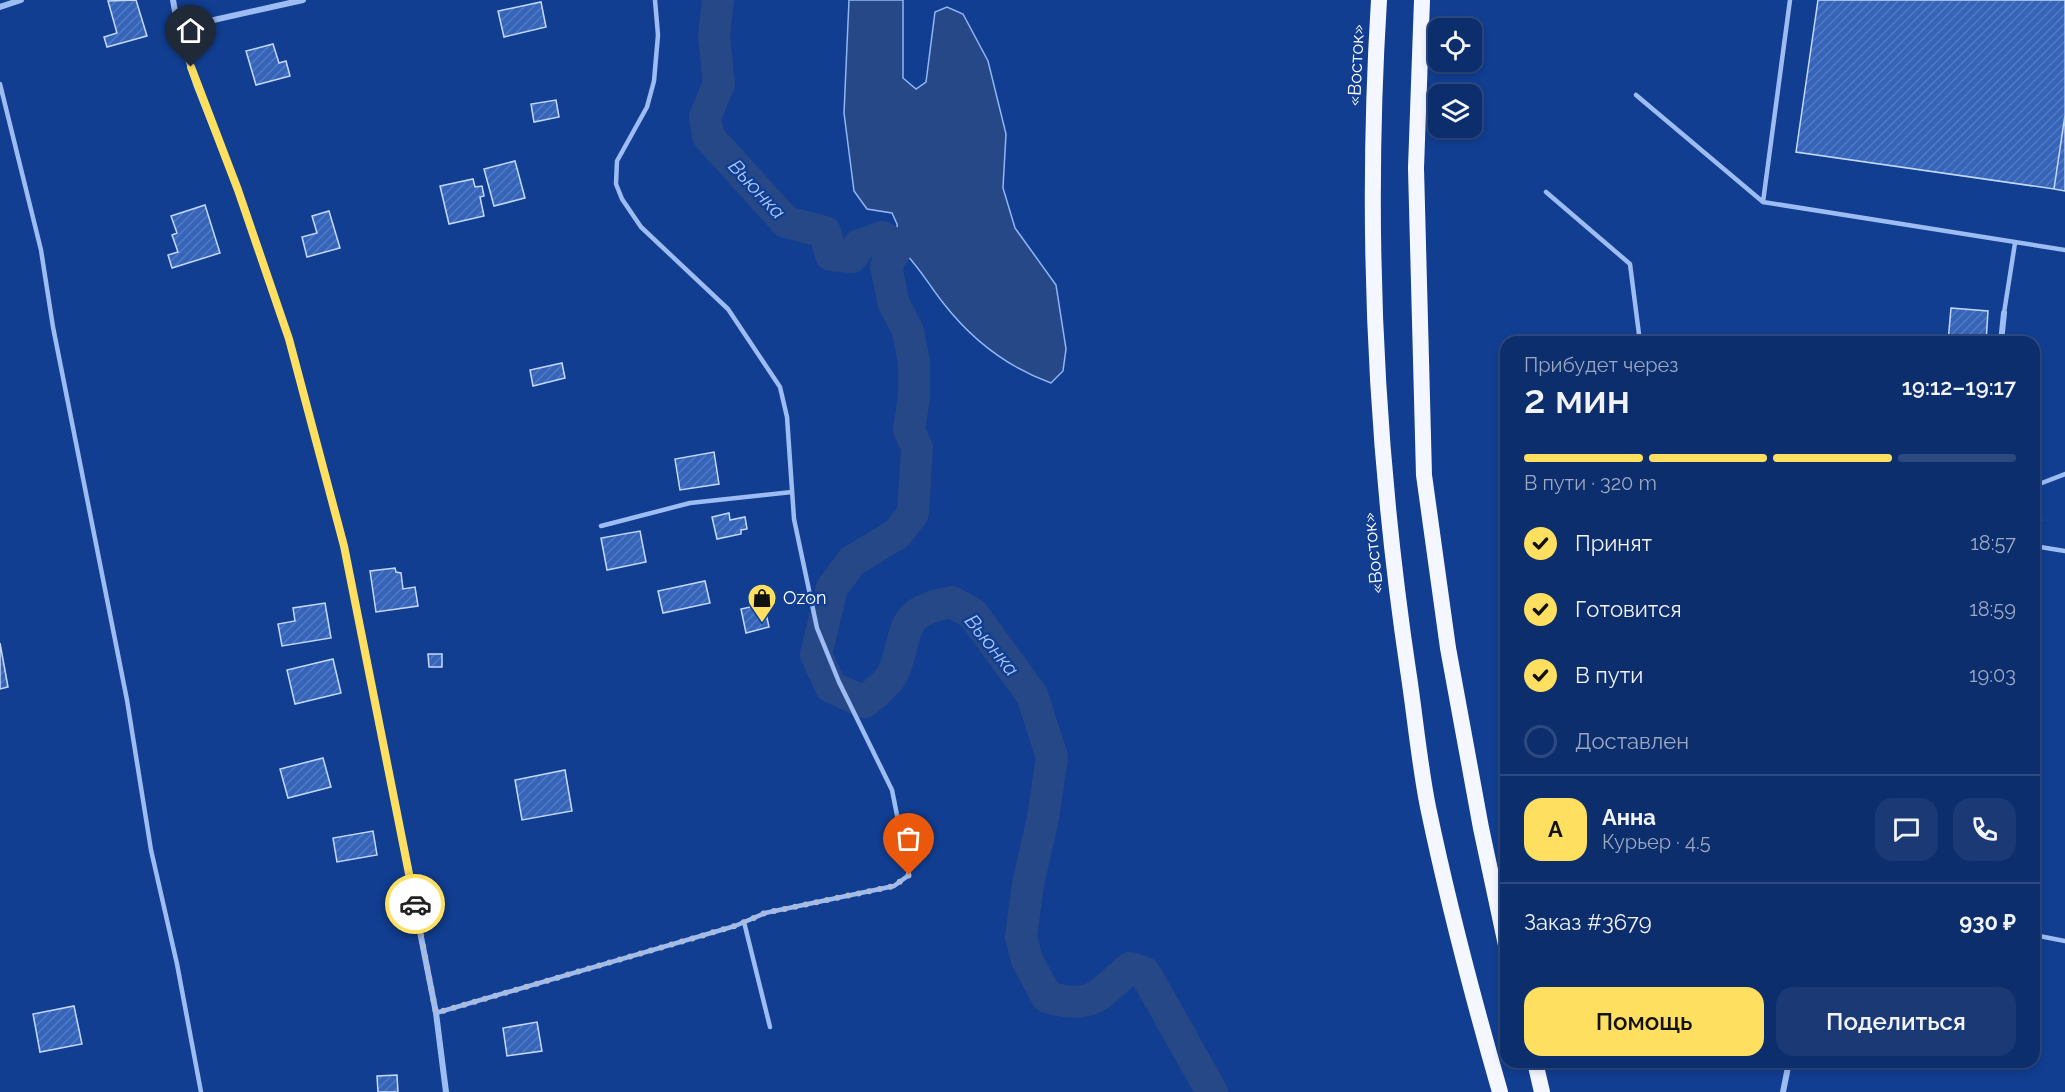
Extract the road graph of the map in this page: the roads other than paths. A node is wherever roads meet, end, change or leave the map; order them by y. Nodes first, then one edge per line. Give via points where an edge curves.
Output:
1 (21, 0) edge
2 (173, 0) edge
3 (303, 0) edge
4 (656, 0) edge
5 (1379, 0) edge
6 (1422, 0) edge
7 (1790, 0) edge
8 (0, 7) edge
9 (178, 28) junction
10 (0, 84) edge
11 (1636, 95) dead end
12 (1546, 192) dead end
13 (1762, 202) junction
14 (2015, 243) junction
15 (2065, 250) edge
16 (2004, 313) joint
17 (1639, 336) edge
18 (2002, 336) edge
19 (2065, 474) edge
20 (2040, 484) edge
21 (792, 492) junction
22 (601, 526) dead end
23 (2040, 547) edge
24 (2065, 551) edge
25 (1500, 918) edge
26 (744, 922) junction
27 (2040, 936) edge
28 (2065, 941) edge
29 (436, 1013) junction
30 (770, 1027) dead end
31 (1536, 1068) edge
32 (1788, 1068) edge
33 (201, 1092) edge
34 (446, 1092) edge
35 (1500, 1092) edge
36 (1542, 1092) edge
37 (1783, 1092) edge

1 - 8 street
2 - 9 street
3 - 9 street
4 - 21 lane via 654,81 647,107 617,161 616,183 641,227 728,309 780,387 787,417
5 - 35 highway, «Восток» via 1372,170 1379,397 1398,604 1428,805 1476,1011
6 - 25 highway via 1416,168 1424,475 1448,648
7 - 13 lane
9 - 29 street via 289,339 341,534
10 - 33 lane via 41,250 127,700 151,850
11 - 13 lane
12 - 17 lane via 1630,264
13 - 14 lane
14 - 15 lane
14 - 16 lane
16 - 18 street
19 - 20 lane
21 - 22 lane via 690,503
21 - 26 lane via 817,628 892,790 909,875 894,886 765,913
23 - 24 lane
26 - 29 lane
26 - 30 lane
27 - 28 lane
29 - 34 street
31 - 36 highway
32 - 37 street

